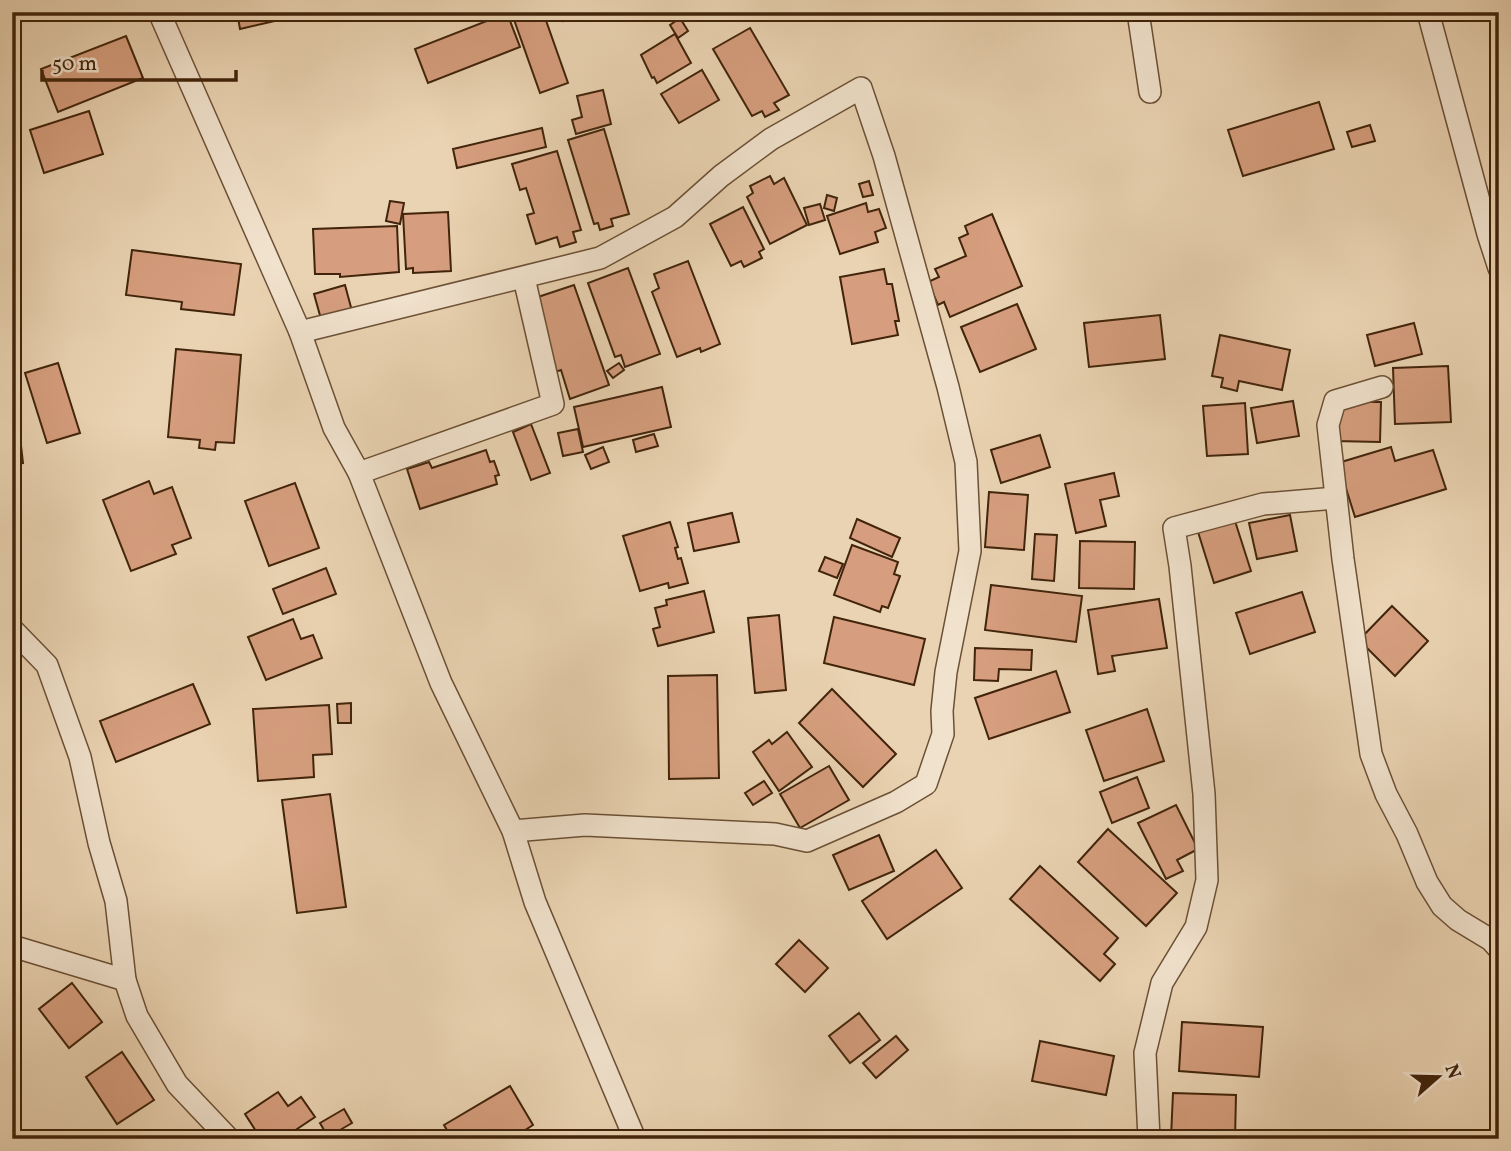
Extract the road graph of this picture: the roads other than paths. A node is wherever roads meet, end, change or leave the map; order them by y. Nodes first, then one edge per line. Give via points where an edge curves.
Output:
1 (159, 12) edge
2 (1138, 12) edge
3 (1428, 12) edge
4 (1150, 92) dead end
5 (1499, 268) edge
6 (524, 278) junction
7 (300, 332) junction
8 (1382, 387) dead end
9 (359, 473) junction
10 (1336, 498) junction
11 (12, 629) edge
12 (513, 831) junction
13 (12, 946) edge
14 (1499, 949) edge
15 (125, 980) junction
16 (229, 1139) edge
17 (635, 1139) edge
18 (1149, 1139) edge

1 - 7 street
2 - 4 street
3 - 5 street
6 - 7 street
6 - 9 street via 553,404
6 - 12 street via 600,258 675,217 771,139 861,88 884,156 966,462 970,551 946,672 943,734 926,784 807,841 775,834 585,825
7 - 9 street via 334,428
8 - 10 street via 1335,401 1328,425
9 - 12 street via 441,683
10 - 14 street via 1371,754 1442,906
10 - 18 street via 1262,504 1174,528 1204,794 1207,880 1196,927 1162,983 1145,1053
11 - 15 street via 47,665 80,757 116,901
12 - 17 street via 535,902
13 - 15 street
15 - 16 street via 137,1016 177,1084

